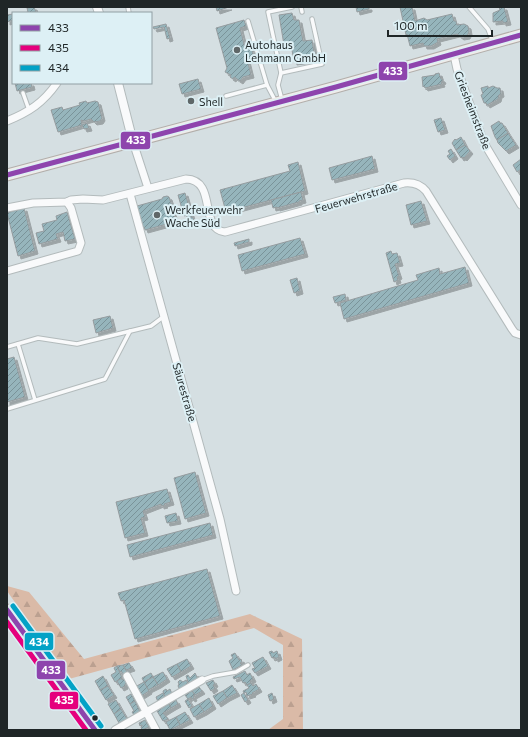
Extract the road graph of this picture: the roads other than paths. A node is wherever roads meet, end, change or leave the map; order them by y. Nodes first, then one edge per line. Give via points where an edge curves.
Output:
1 (292, 7) edge
2 (301, 7) edge
3 (470, 7) edge
4 (302, 12) dead end
5 (312, 19) dead end
6 (248, 21) dead end
7 (521, 35) edge
8 (494, 43) junction
9 (454, 55) junction
10 (281, 73) junction
11 (56, 84) edge
12 (118, 84) edge
13 (267, 85) junction
14 (23, 93) dead end
15 (226, 96) dead end
16 (279, 102) junction
17 (30, 111) junction
18 (7, 121) edge
19 (133, 142) junction
20 (7, 175) edge
21 (148, 188) junction
22 (130, 194) junction
23 (67, 202) junction
24 (521, 206) edge
25 (7, 208) edge
26 (7, 271) edge
27 (164, 317) junction
28 (130, 331) junction
29 (521, 335) edge
30 (18, 344) junction
31 (7, 347) edge
32 (35, 400) junction
33 (7, 409) edge
34 (236, 591) dead end
35 (7, 610) edge
36 (248, 666) dead end
37 (127, 676) dead end
38 (202, 680) joint
39 (147, 712) junction
40 (95, 730) edge
41 (115, 730) edge
42 (156, 730) edge

1 - 10 lane via 268,12
2 - 4 lane
3 - 8 lane via 488,29
5 - 10 lane via 322,64
6 - 13 lane
7 - 8 main road
8 - 9 main road
9 - 16 main road
9 - 24 street, Griesheimstraße via 484,143
10 - 16 lane via 278,85
11 - 17 street
12 - 19 street
13 - 15 lane
13 - 16 lane
14 - 17 lane
16 - 19 main road
17 - 18 street
19 - 20 main road
19 - 21 street
21 - 22 street
21 - 29 street, Feuerwehrstraße via 186,179 197,182 203,190 212,224 217,230 225,232 404,183 416,184 426,191 512,329
22 - 23 street via 103,200 82,199
22 - 27 street, Säurestraße
23 - 25 street via 33,203
23 - 26 street via 81,243 78,251
27 - 28 lane via 151,326
27 - 34 street, Säurestraße via 220,519
28 - 30 lane via 77,344 38,338
28 - 32 lane via 105,379
30 - 31 lane
30 - 32 lane
32 - 33 lane
35 - 40 main road
36 - 38 lane via 236,672
37 - 39 street
38 - 39 street
39 - 41 street
39 - 42 street

